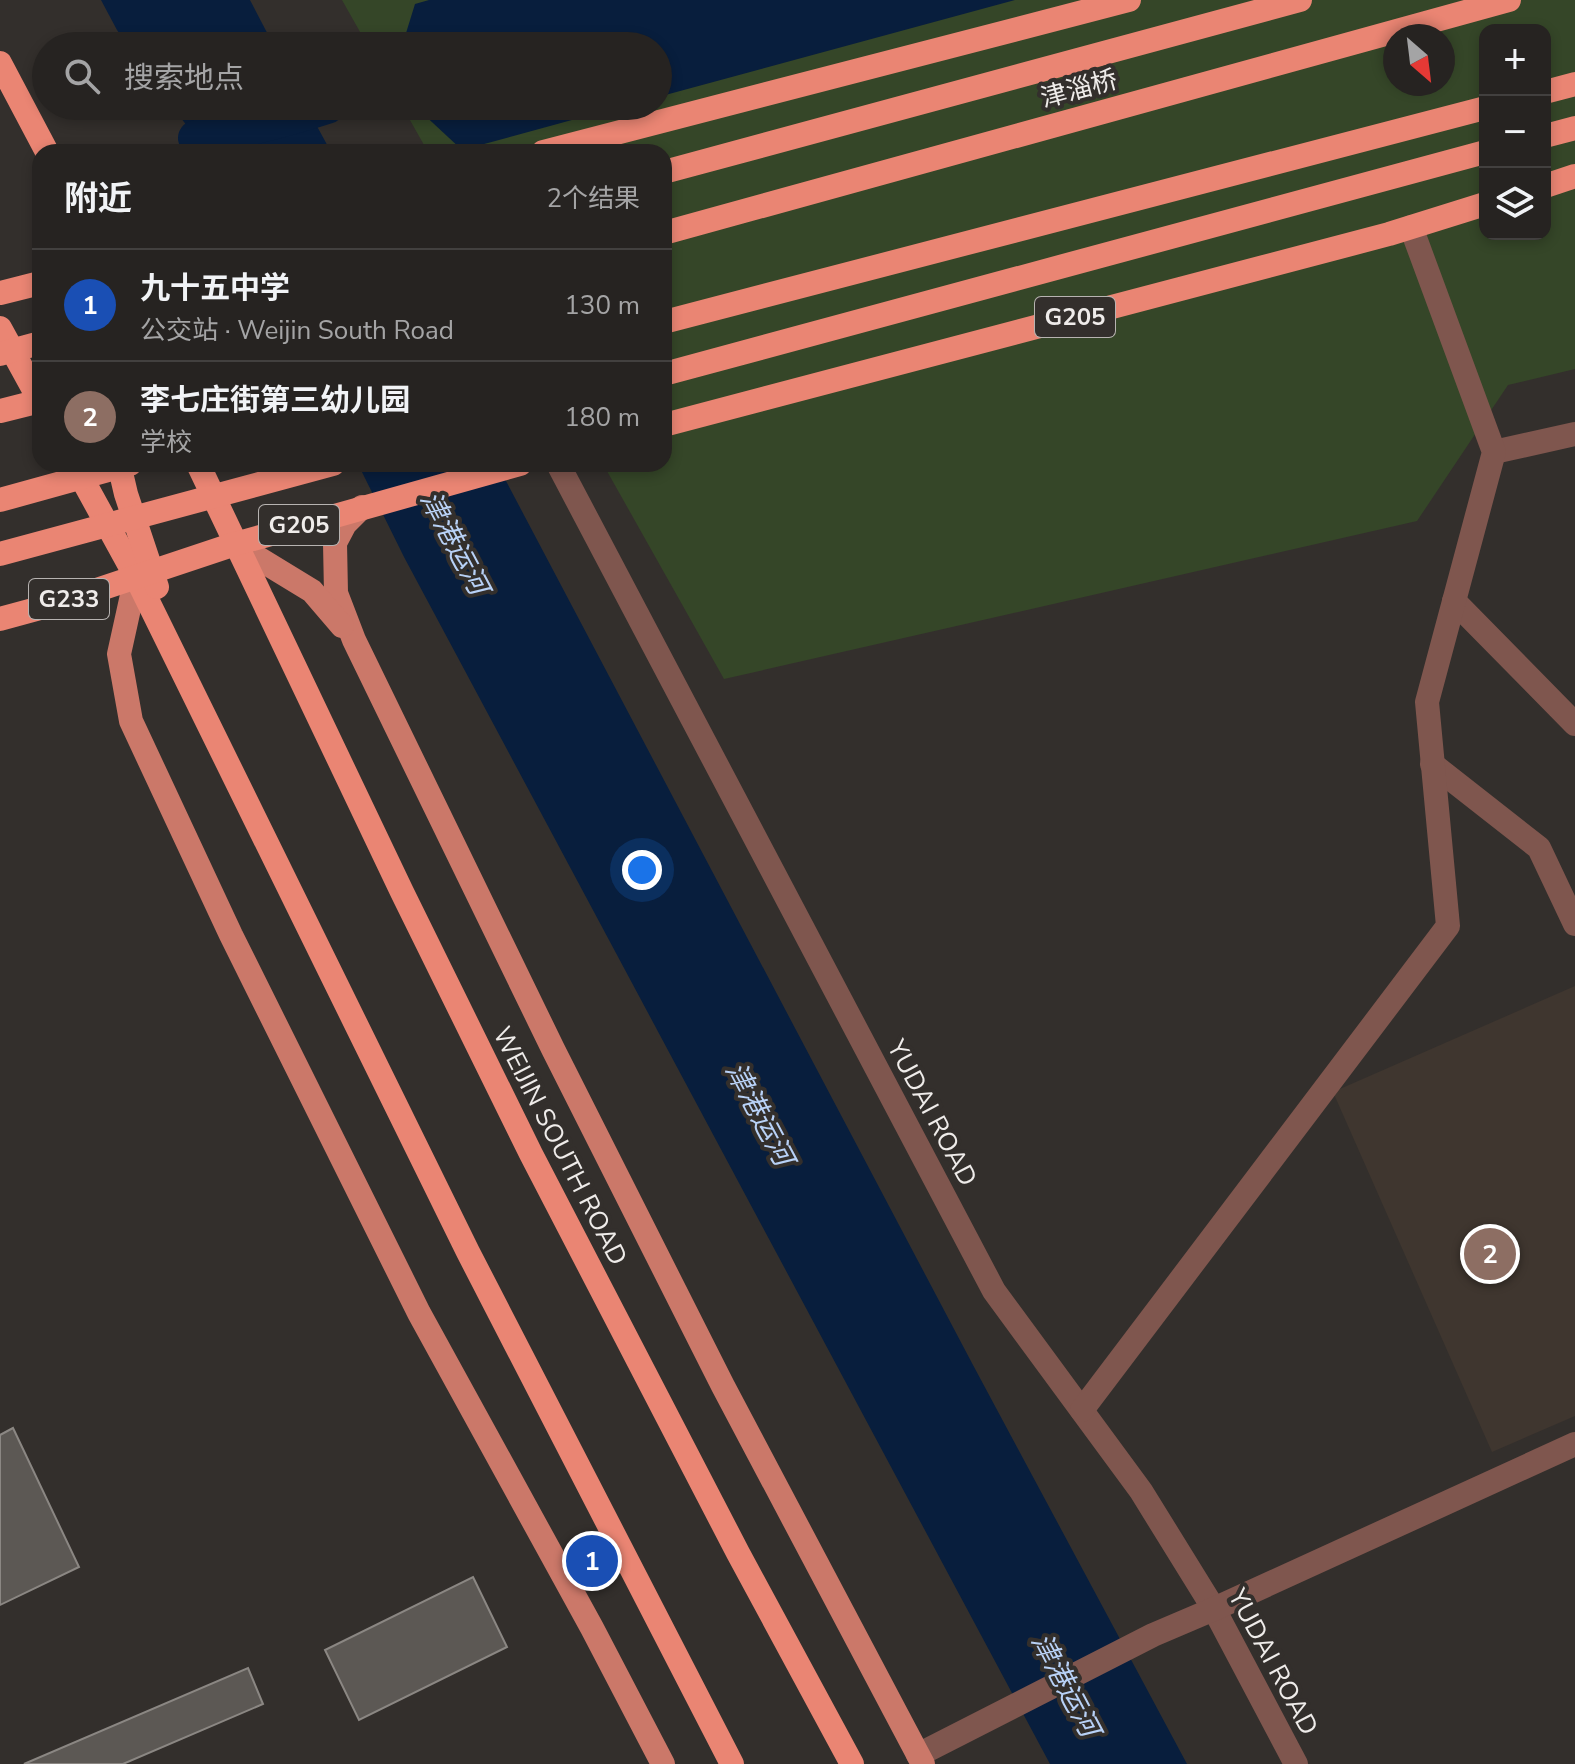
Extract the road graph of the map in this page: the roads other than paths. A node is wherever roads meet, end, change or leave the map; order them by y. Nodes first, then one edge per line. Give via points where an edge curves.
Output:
1 (1129, 0) edge
2 (1300, 0) edge
3 (1509, 0) edge
4 (0, 63) edge
5 (1575, 84) edge
6 (1551, 90) edge
7 (1479, 110) edge
8 (672, 119) edge
9 (666, 120) edge
10 (1575, 128) edge
11 (1551, 134) edge
12 (43, 144) edge
13 (574, 144) edge
14 (1479, 154) edge
15 (672, 170) edge
16 (1575, 176) edge
17 (1551, 184) edge
18 (1479, 206) edge
19 (1411, 227) junction
20 (672, 231) edge
21 (32, 285) edge
22 (0, 293) edge
23 (672, 320) edge
24 (0, 328) edge
25 (32, 345) edge
26 (0, 354) edge
27 (672, 372) edge
28 (32, 386) edge
29 (32, 403) edge
30 (0, 411) edge
31 (672, 423) edge
32 (1575, 434) edge
33 (1494, 452) junction
34 (79, 472) edge
35 (101, 472) edge
36 (121, 472) edge
37 (202, 472) edge
38 (303, 472) edge
39 (490, 472) edge
40 (562, 472) edge
41 (0, 500) edge
42 (362, 507) junction
43 (235, 544) junction
44 (0, 554) edge
45 (144, 574) junction
46 (1454, 601) junction
47 (0, 619) edge
48 (354, 640) junction
49 (1575, 724) edge
50 (1432, 764) junction
51 (1575, 924) edge
52 (1082, 1410) junction
53 (1575, 1444) edge
54 (1214, 1609) junction
55 (920, 1760) edge
56 (663, 1764) edge
57 (732, 1764) edge
58 (852, 1764) edge
59 (1296, 1764) edge

1 - 8 highway
2 - 15 highway
3 - 20 highway, 津淄桥
4 - 12 highway
5 - 6 highway
7 - 23 highway
9 - 13 highway
10 - 11 highway
14 - 27 highway
16 - 17 highway
18 - 19 highway, G205
19 - 31 highway, G205
19 - 33 street
21 - 22 highway
24 - 28 highway
25 - 26 highway, bridge
29 - 30 highway, bridge
32 - 33 street
33 - 46 street
34 - 45 highway
35 - 41 highway, bridge
36 - 45 highway
37 - 43 highway, G205
38 - 44 highway, bridge
39 - 42 highway, G205
40 - 52 street, YUDAI ROAD via 994,1291
42 - 43 highway, G205
42 - 48 main road via 335,543 336,593
43 - 45 highway, G205
43 - 48 main road via 312,591
43 - 58 highway, WEIJIN SOUTH ROAD via 531,1154
45 - 47 highway, G233
45 - 56 main road via 119,654 131,721 412,1299
45 - 57 highway via 199,706 468,1252
46 - 49 street
46 - 50 street via 1427,702
48 - 55 main road via 702,1344
50 - 51 street via 1539,848
50 - 52 street via 1448,926
52 - 54 street, YUDAI ROAD via 1141,1491
53 - 54 street
54 - 55 street via 983,1722
54 - 59 street, YUDAI ROAD

